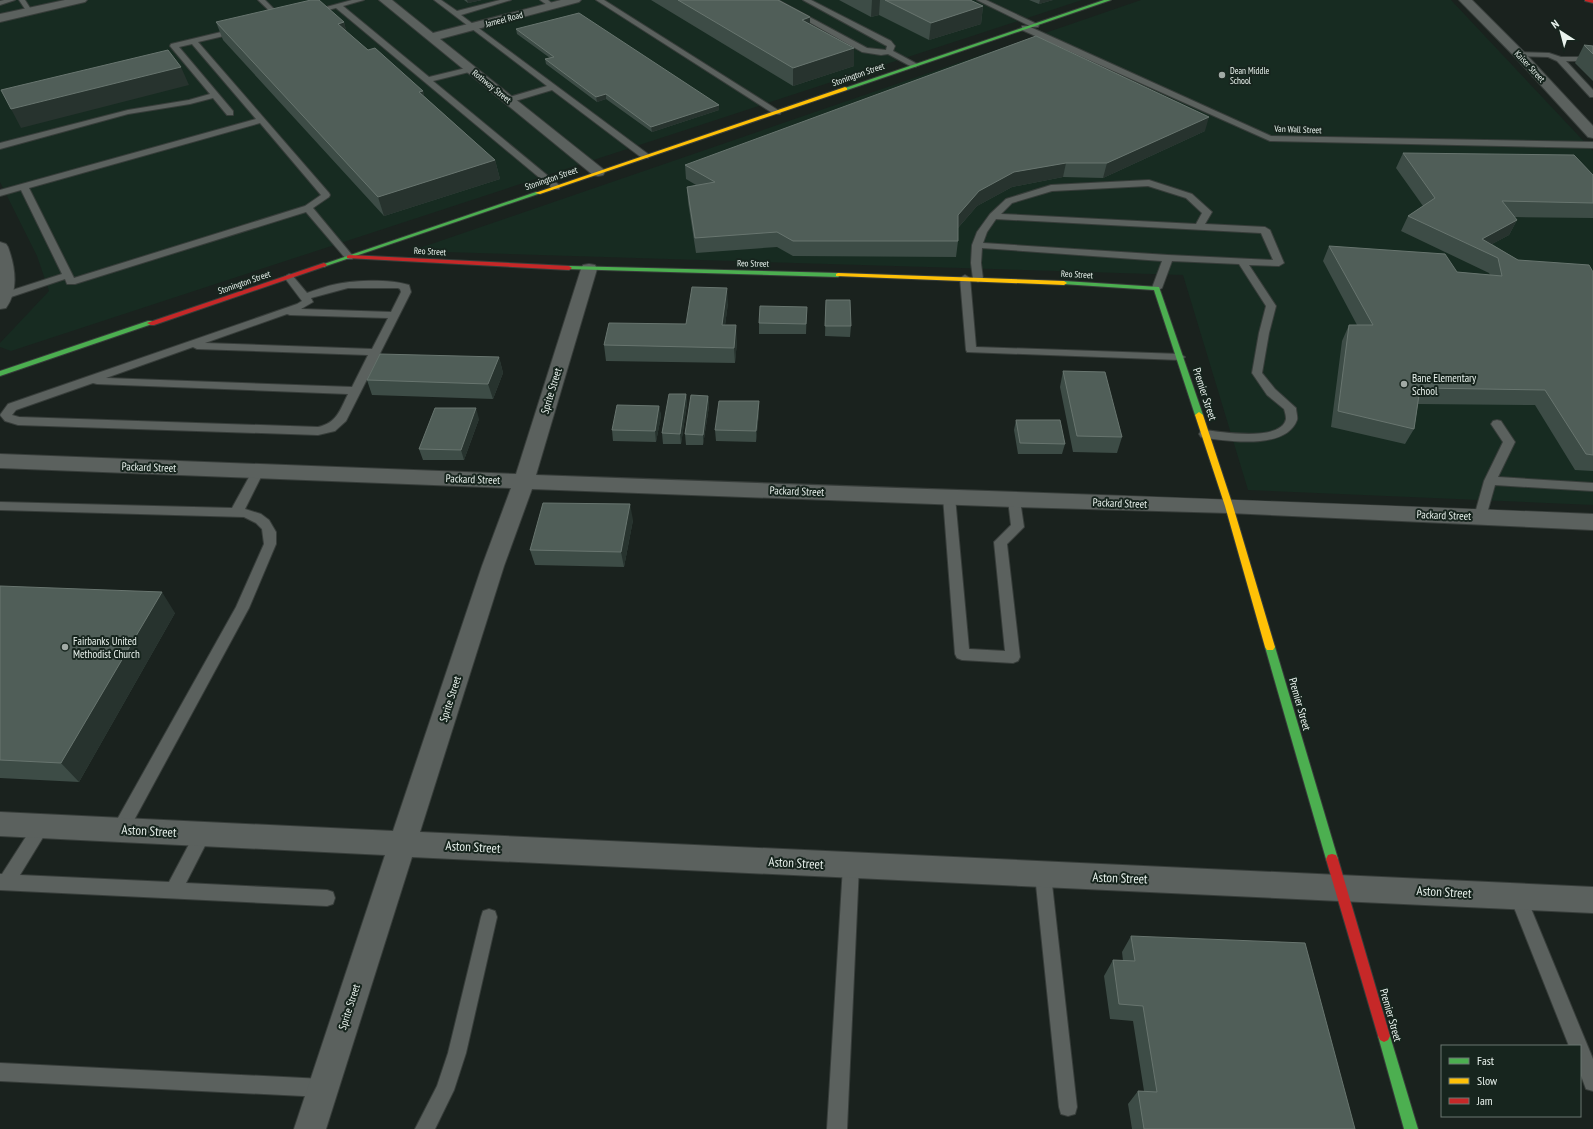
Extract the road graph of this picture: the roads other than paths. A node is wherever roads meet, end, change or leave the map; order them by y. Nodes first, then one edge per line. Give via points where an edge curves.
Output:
1 (12, 0) edge
2 (22, 0) edge
3 (81, 0) edge
4 (261, 0) edge
5 (361, 0) edge
6 (385, 0) edge
7 (437, 0) edge
8 (508, 0) edge
9 (575, 0) edge
10 (599, 0) edge
11 (773, 0) edge
12 (806, 0) edge
13 (980, 0) edge
14 (1109, 0) edge
15 (1465, 0) edge
16 (1587, 0) edge
17 (66, 1) edge
18 (1593, 2) edge
19 (0, 3) edge
20 (547, 3) edge
21 (338, 6) junction
22 (29, 11) junction
23 (303, 14) edge
24 (455, 14) junction
25 (0, 18) edge
26 (281, 19) edge
27 (1035, 25) junction
28 (473, 27) junction
29 (245, 28) edge
30 (1025, 28) junction
31 (432, 37) junction
32 (193, 41) junction
33 (889, 52) junction
34 (1519, 54) junction
35 (1560, 59) junction
36 (1593, 59) edge
37 (915, 65) junction
38 (470, 69) junction
39 (428, 80) junction
40 (553, 87) junction
41 (215, 95) junction
42 (1593, 95) edge
43 (509, 100) junction
44 (777, 112) junction
45 (230, 113) dead end
46 (262, 120) junction
47 (1593, 134) edge
48 (1593, 145) edge
49 (0, 146) edge
50 (644, 156) junction
51 (598, 172) junction
52 (24, 186) junction
53 (556, 187) junction
54 (0, 193) edge
55 (308, 208) junction
56 (993, 216) junction
57 (1199, 228) junction
58 (977, 245) junction
59 (0, 247) edge
60 (349, 257) junction
61 (1168, 258) junction
62 (1242, 261) junction
63 (589, 269) junction
64 (68, 276) junction
65 (289, 277) junction
66 (965, 278) junction
67 (978, 279) junction
68 (1157, 288) junction
69 (305, 297) junction
70 (2, 300) edge
71 (284, 312) junction
72 (394, 316) junction
73 (190, 345) junction
74 (376, 352) junction
75 (1180, 357) junction
76 (0, 374) edge
77 (89, 380) junction
78 (355, 391) junction
79 (1497, 424) dead end
80 (1205, 434) junction
81 (0, 461) edge
82 (258, 471) junction
83 (524, 481) junction
84 (1490, 481) junction
85 (1593, 487) edge
86 (949, 497) junction
87 (1014, 500) junction
88 (0, 506) edge
89 (1229, 506) junction
90 (236, 512) junction
91 (1480, 517) junction
92 (1593, 522) edge
93 (0, 824) edge
94 (42, 826) junction
95 (120, 830) junction
96 (203, 834) junction
97 (402, 844) junction
98 (851, 866) junction
99 (1043, 874) junction
100 (3, 882) edge
101 (1341, 887) junction
102 (173, 891) junction
103 (1517, 896) junction
104 (326, 898) dead end
105 (1593, 900) edge
106 (489, 918) dead end
107 (1578, 1045) edge
108 (1581, 1052) edge
109 (0, 1072) edge
110 (1593, 1082) edge
111 (323, 1088) junction
112 (1068, 1107) dead end
113 (310, 1129) edge
114 (425, 1129) edge
115 (837, 1129) edge
116 (1411, 1129) edge

1 - 19 lane
2 - 22 lane
3 - 17 street
4 - 26 lane
5 - 21 lane
6 - 31 street, Rothway Street
7 - 24 lane
8 - 24 lane
9 - 20 street, Jameel Road
10 - 44 lane
11 - 33 lane via 866,50
12 - 33 lane via 888,43 891,46
13 - 27 lane
14 - 27 street, Stonington Street
15 - 34 street, Kaiser Street
16 - 18 street
17 - 22 street
20 - 28 street, Jameel Road
21 - 23 lane
21 - 39 lane
22 - 25 street
24 - 28 lane
27 - 30 street, Stonington Street
28 - 31 street, Jameel Road
28 - 40 lane
29 - 32 lane
30 - 37 street, Stonington Street
30 - 48 lane, Van Wall Street via 1270,138
31 - 38 street, Rothway Street
32 - 41 lane via 174,46
32 - 46 lane
33 - 37 lane
34 - 35 lane via 1549,55
34 - 47 street, Kaiser Street
35 - 36 lane
35 - 42 lane
37 - 44 street, Stonington Street
38 - 39 lane
38 - 43 street, Rothway Street
39 - 53 lane
40 - 43 lane
40 - 50 lane
41 - 45 lane
41 - 49 lane via 190,102 128,112
43 - 51 street, Rothway Street
44 - 50 street, Stonington Street
46 - 52 lane
46 - 55 lane via 326,195
50 - 51 street, Stonington Street
51 - 53 street, Stonington Street
52 - 54 lane
52 - 64 lane
53 - 60 street, Stonington Street
55 - 60 lane
55 - 64 lane via 71,282
56 - 57 lane
56 - 57 lane via 1009,201 1051,188 1150,183 1189,196 1207,212
56 - 58 lane
57 - 62 lane via 1264,230 1279,263
58 - 61 lane
58 - 67 lane
59 - 70 street via 5,260 7,280
60 - 63 street, Reo Street
60 - 65 street, Stonington Street
61 - 62 lane
61 - 68 lane
62 - 80 lane via 1271,306 1256,373 1271,392 1290,408 1290,420 1282,431 1261,438
63 - 66 street, Reo Street
63 - 83 street, Sprite Street
64 - 70 lane
65 - 69 lane
65 - 76 street, Stonington Street
66 - 67 street, Reo Street
66 - 75 lane via 971,350
67 - 68 street, Reo Street
68 - 75 street, Premier Street
69 - 71 lane via 308,302
69 - 72 lane via 348,285 398,285 405,287 406,292
71 - 72 lane
71 - 73 lane
72 - 74 lane
73 - 74 lane
73 - 77 lane
74 - 78 lane
75 - 80 street, Premier Street
77 - 78 lane
77 - 78 lane via 12,407 6,415 18,421 318,431 331,428 340,421
79 - 84 lane via 1509,442
80 - 89 street, Premier Street
81 - 82 street, Packard Street
82 - 83 street, Packard Street
82 - 90 lane
83 - 86 street, Packard Street
83 - 97 street, Sprite Street via 490,574
84 - 85 lane
84 - 91 lane
86 - 87 street, Packard Street
86 - 87 lane via 962,654 1013,657 1000,542 1018,527
87 - 89 street, Packard Street
88 - 90 lane
89 - 91 street, Packard Street
89 - 101 street, Premier Street
90 - 95 lane via 260,518 265,522 271,536 270,544 242,608
91 - 92 street, Packard Street
93 - 94 street, Aston Street
94 - 95 street, Aston Street
94 - 100 lane
95 - 96 street, Aston Street
96 - 97 street, Aston Street
96 - 102 lane
97 - 98 street, Aston Street
97 - 111 street, Sprite Street
98 - 99 street, Aston Street
98 - 115 lane
99 - 101 street, Aston Street
99 - 112 lane
100 - 102 lane
101 - 103 street, Aston Street
101 - 116 street, Premier Street
102 - 104 lane
103 - 105 street, Aston Street
103 - 107 lane
106 - 114 lane via 457,1053 445,1090
108 - 110 lane
109 - 111 lane
111 - 113 street, Sprite Street

